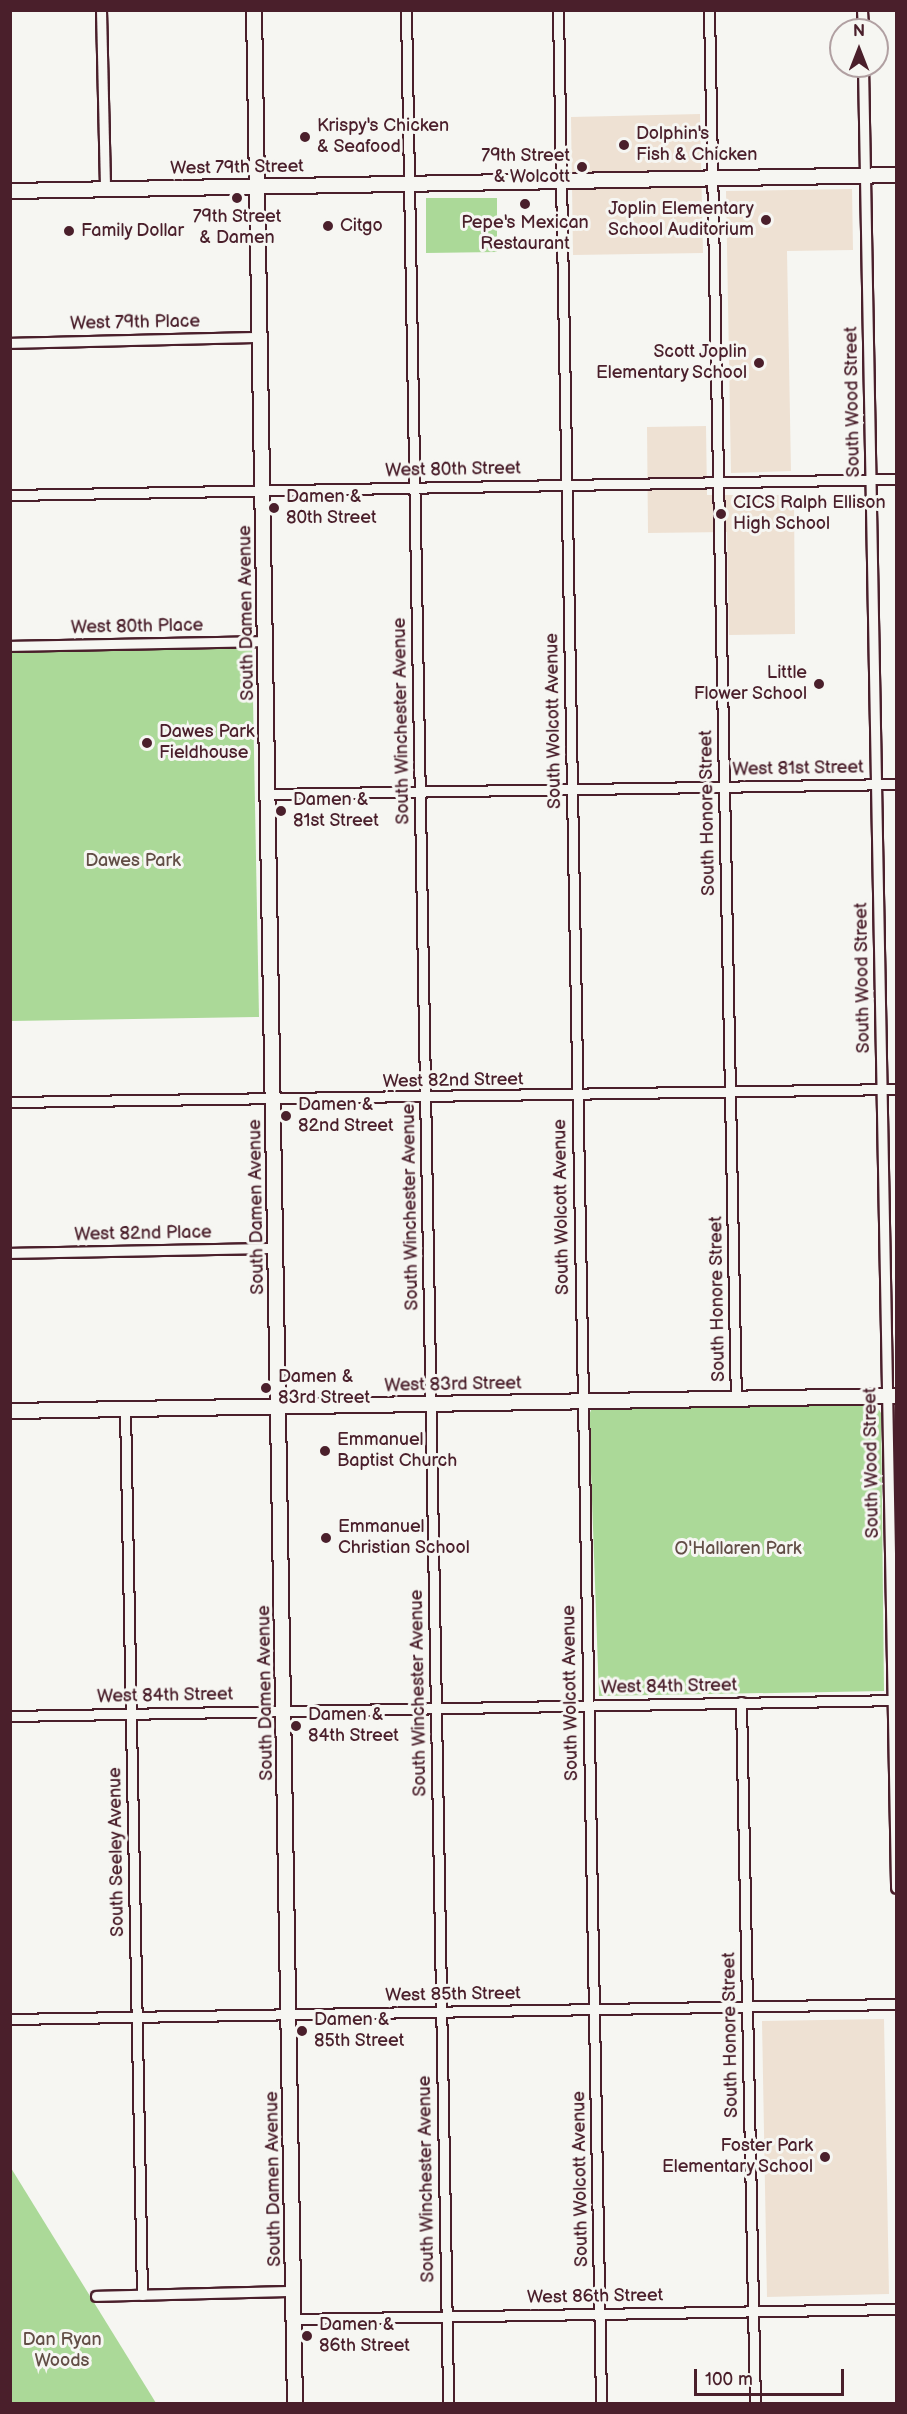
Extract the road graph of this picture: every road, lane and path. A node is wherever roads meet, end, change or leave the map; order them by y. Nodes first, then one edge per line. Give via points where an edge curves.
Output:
1 (101, 10) edge
2 (254, 10) edge
3 (406, 10) edge
4 (558, 10) edge
5 (710, 10) edge
6 (863, 78) edge
7 (866, 175) junction
8 (897, 175) edge
9 (713, 178) junction
10 (562, 180) junction
11 (409, 183) junction
12 (257, 185) junction
13 (105, 189) junction
14 (10, 191) edge
15 (260, 337) junction
16 (10, 343) edge
17 (897, 479) edge
18 (871, 480) junction
19 (720, 482) junction
20 (567, 485) junction
21 (415, 488) junction
22 (262, 490) junction
23 (10, 495) edge
24 (265, 641) junction
25 (10, 646) edge
26 (877, 784) junction
27 (897, 784) edge
28 (724, 787) junction
29 (572, 789) junction
30 (420, 792) junction
31 (268, 794) junction
32 (882, 1089) junction
33 (897, 1089) edge
34 (730, 1092) junction
35 (577, 1095) junction
36 (273, 1098) junction
37 (425, 1098) junction
38 (10, 1102) edge
39 (276, 1248) junction
40 (10, 1253) edge
41 (892, 1396) edge
42 (736, 1398) junction
43 (582, 1401) junction
44 (430, 1404) junction
45 (279, 1406) junction
46 (125, 1409) junction
47 (10, 1411) edge
48 (895, 1700) edge
49 (741, 1702) junction
50 (588, 1705) junction
51 (436, 1708) junction
52 (284, 1711) junction
53 (131, 1713) junction
54 (10, 1716) edge
55 (897, 1888) edge
56 (897, 2004) edge
57 (747, 2007) junction
58 (594, 2009) junction
59 (441, 2012) junction
60 (289, 2014) junction
61 (137, 2017) junction
62 (10, 2019) edge
63 (293, 2291) junction
64 (142, 2295) junction
65 (96, 2296) dead end
66 (897, 2309) edge
67 (753, 2311) junction
68 (599, 2313) junction
69 (446, 2316) junction
70 (294, 2319) junction
71 (295, 2403) edge
72 (448, 2403) edge
73 (601, 2403) edge
74 (755, 2403) edge

1 - 13 street
2 - 12 street, South Damen Avenue
3 - 11 street, South Winchester Avenue
4 - 10 street, South Wolcott Avenue
5 - 9 street, South Honore Street
6 - 7 street, South Wood Street
7 - 8 street, West 79th Street
7 - 9 street, West 79th Street
7 - 18 street, South Wood Street
9 - 10 street, West 79th Street
9 - 19 street, South Honore Street
10 - 11 street, West 79th Street
10 - 20 street, South Wolcott Avenue
11 - 12 street, West 79th Street
11 - 21 street, South Winchester Avenue
12 - 13 street, West 79th Street
12 - 15 street, South Damen Avenue
13 - 14 street, West 79th Street
15 - 16 street, West 79th Place
15 - 22 street, South Damen Avenue
17 - 18 street, West 80th Street
18 - 19 street, West 80th Street
18 - 26 street, South Wood Street
19 - 20 street, West 80th Street
19 - 28 street, South Honore Street
20 - 21 street, West 80th Street
20 - 29 street, South Wolcott Avenue
21 - 22 street, West 80th Street
21 - 30 street, South Winchester Avenue
22 - 23 street, West 80th Street
22 - 24 street, South Damen Avenue
24 - 25 street, West 80th Place
24 - 31 street, South Damen Avenue
26 - 27 street, West 81st Street
26 - 28 street, West 81st Street
26 - 32 street, South Wood Street
28 - 29 street, West 81st Street
28 - 34 street, South Honore Street
29 - 30 street, West 81st Street
29 - 35 street, South Wolcott Avenue
30 - 31 street, West 81st Street
30 - 37 street, South Winchester Avenue
31 - 36 street, South Damen Avenue
32 - 33 street, West 82nd Street
32 - 34 street, West 82nd Street
32 - 41 street, South Wood Street
34 - 35 street, West 82nd Street
34 - 42 street, South Honore Street
35 - 37 street, West 82nd Street
35 - 43 street, South Wolcott Avenue
36 - 37 street, West 82nd Street
36 - 38 street, West 82nd Street
36 - 39 street, South Damen Avenue
37 - 44 street, South Winchester Avenue
39 - 40 street, West 82nd Place
39 - 45 street, South Damen Avenue
41 - 42 street, West 83rd Street
41 - 48 street, South Wood Street
42 - 43 street, West 83rd Street
43 - 44 street, West 83rd Street
43 - 50 street, South Wolcott Avenue
44 - 45 street, West 83rd Street
44 - 51 street, South Winchester Avenue
45 - 46 street, West 83rd Street
45 - 52 street, South Damen Avenue
46 - 47 street, West 83rd Street
46 - 53 street, South Seeley Avenue
48 - 49 street, West 84th Street
48 - 55 street, South Wood Street
49 - 50 street, West 84th Street
49 - 57 street, South Honore Street
50 - 51 street, West 84th Street
50 - 58 street, South Wolcott Avenue
51 - 52 street, West 84th Street
51 - 59 street, South Winchester Avenue
52 - 53 street, West 84th Street
52 - 60 street, South Damen Avenue
53 - 54 street, West 84th Street
53 - 61 street, South Seeley Avenue
56 - 57 street, West 85th Street
57 - 58 street, West 85th Street
57 - 67 street, South Honore Street
58 - 59 street, West 85th Street
58 - 68 street, South Wolcott Avenue
59 - 60 street, West 85th Street
59 - 69 street, South Winchester Avenue
60 - 61 street, West 85th Street
60 - 63 street, South Damen Avenue
61 - 62 street, West 85th Street
61 - 64 street, South Seeley Avenue
63 - 64 street
63 - 70 street, South Damen Avenue
64 - 65 street
66 - 67 street, West 86th Street
67 - 68 street, West 86th Street
67 - 74 street, South Honore Street
68 - 69 street, West 86th Street
68 - 73 street, South Wolcott Avenue
69 - 70 street, West 86th Street
69 - 72 street, South Winchester Avenue
70 - 71 street, South Damen Avenue

